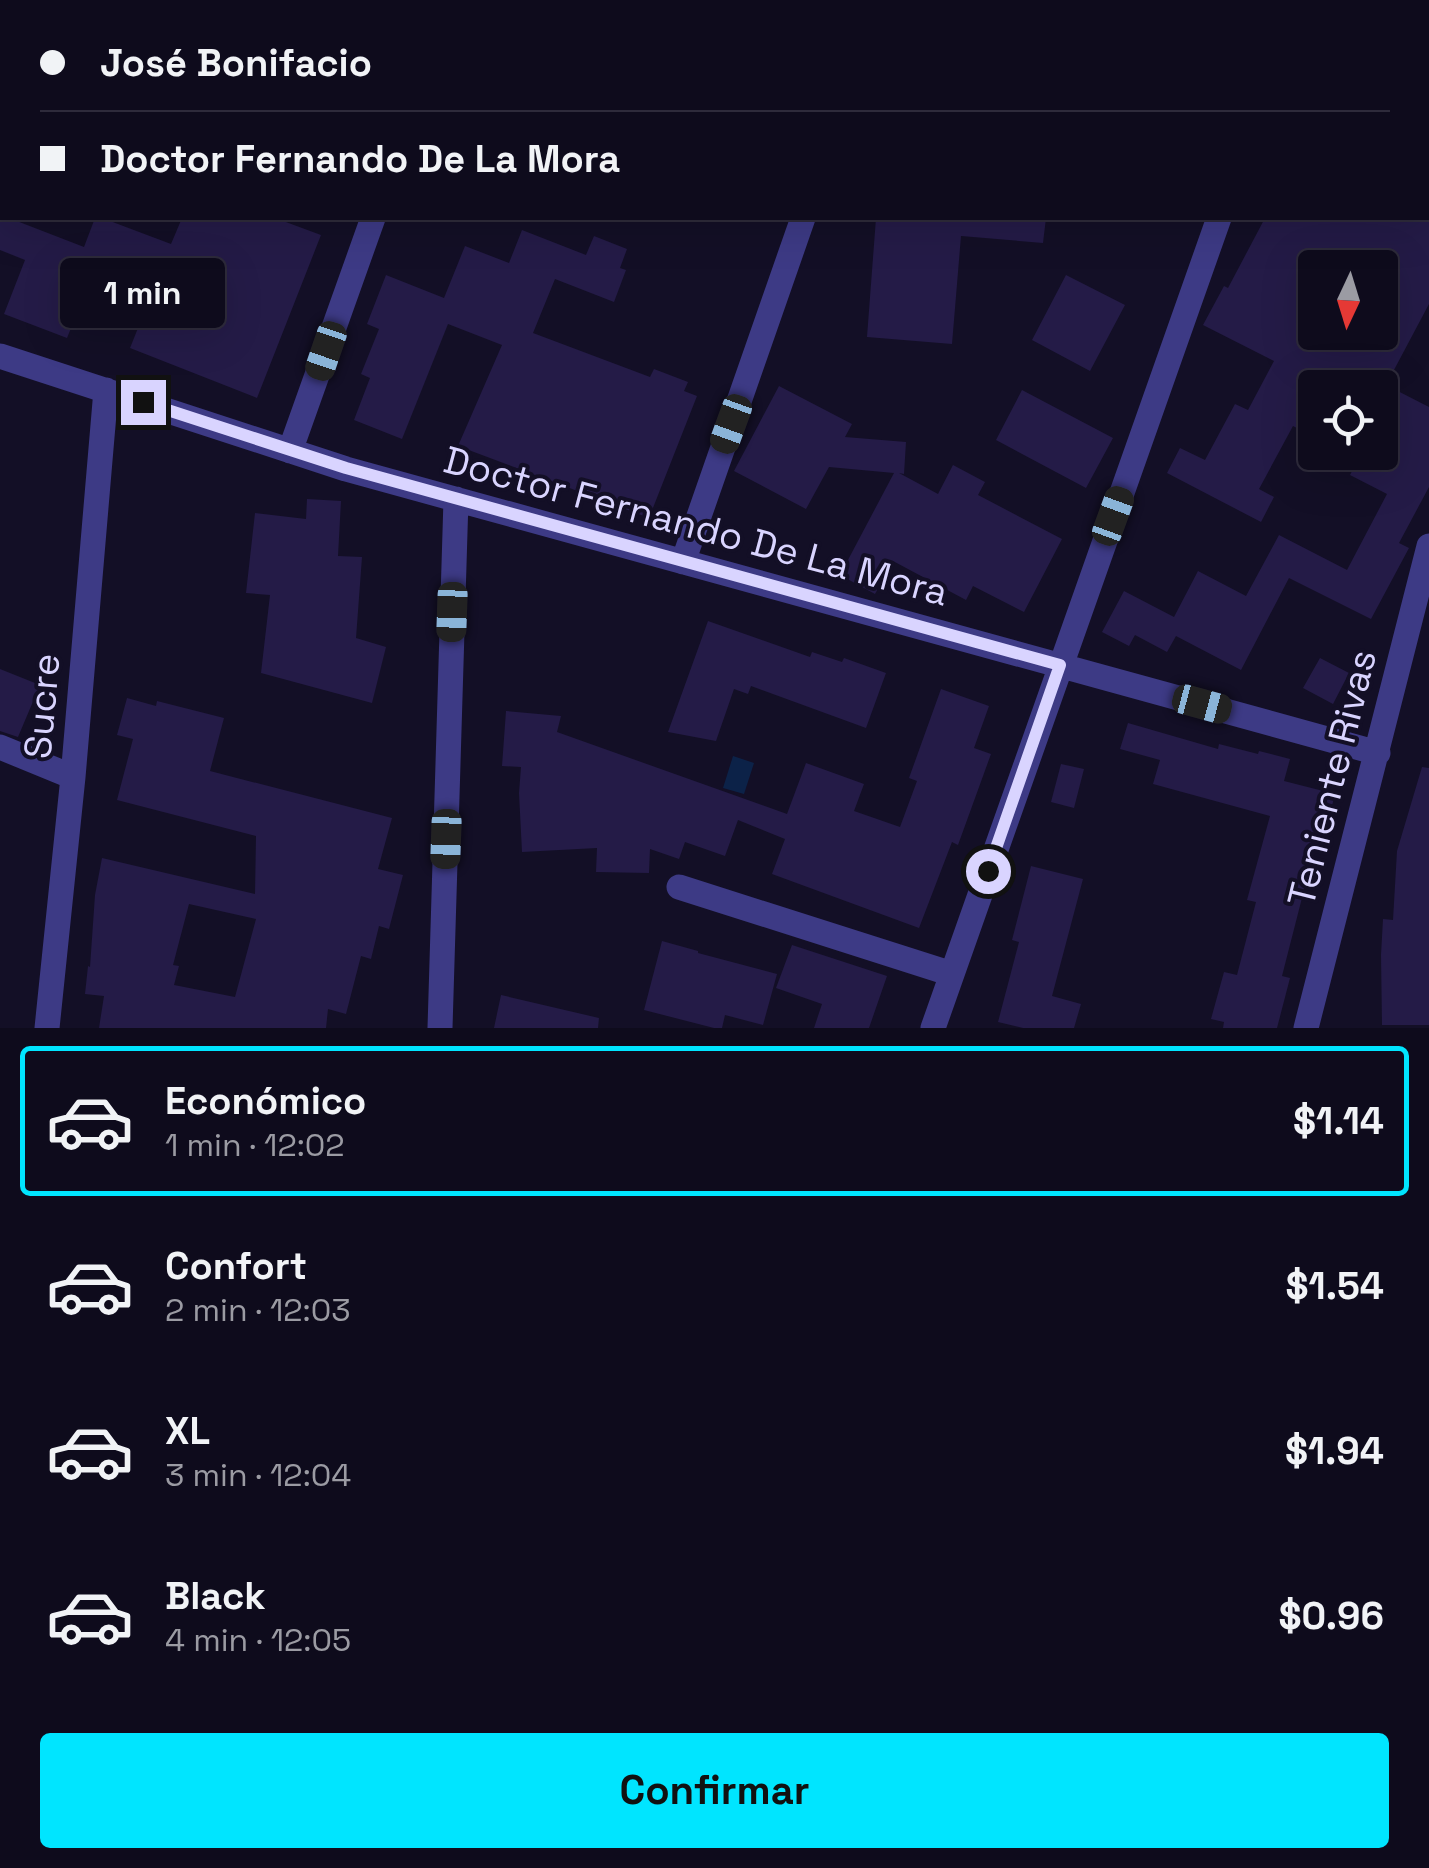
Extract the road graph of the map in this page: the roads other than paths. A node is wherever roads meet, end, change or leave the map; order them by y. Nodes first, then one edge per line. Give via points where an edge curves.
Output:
1 (372, 220) edge
2 (803, 220) edge
3 (1217, 220) edge
4 (0, 356) edge
5 (106, 390) junction
6 (290, 451) junction
7 (456, 499) junction
8 (1429, 546) edge
9 (682, 562) junction
10 (1060, 665) junction
11 (0, 748) edge
12 (1378, 753) junction
13 (73, 777) junction
14 (679, 887) dead end
15 (952, 974) junction
16 (47, 1028) edge
17 (440, 1028) edge
18 (933, 1028) edge
19 (1306, 1028) edge

1 - 6 street
2 - 9 street
3 - 10 street
4 - 5 street, Doctor Fernando De La Mora
5 - 6 street, Doctor Fernando De La Mora
5 - 13 street, Sucre
6 - 7 street, Doctor Fernando De La Mora
7 - 9 street, Doctor Fernando De La Mora
7 - 17 street
8 - 12 street, Teniente Rivas
9 - 10 street, Doctor Fernando De La Mora
10 - 12 street, Doctor Fernando De La Mora
10 - 15 street
11 - 13 street
12 - 19 street, Teniente Rivas
13 - 16 street, Sucre
14 - 15 street
15 - 18 street

